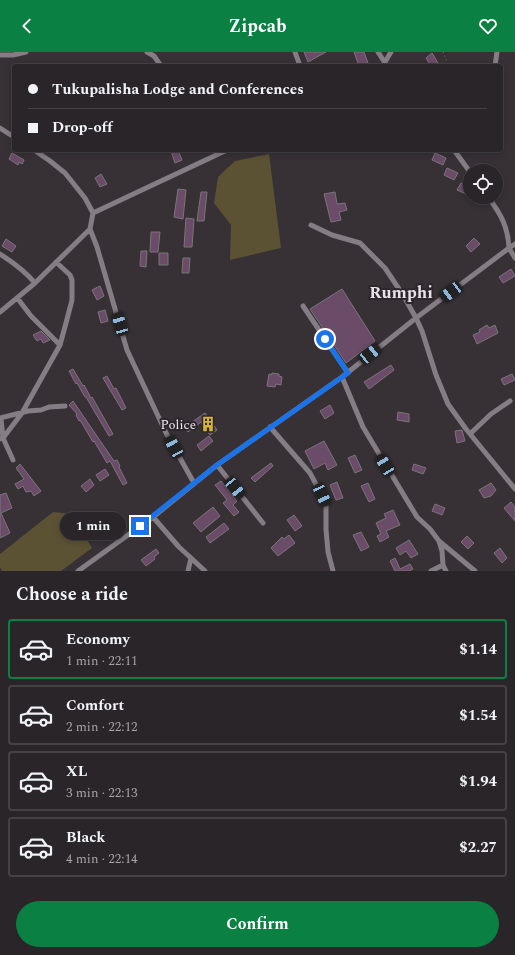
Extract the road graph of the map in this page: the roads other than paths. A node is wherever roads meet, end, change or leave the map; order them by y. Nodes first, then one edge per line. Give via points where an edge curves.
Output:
1 (26, 52) edge
2 (147, 52) edge
3 (295, 52) edge
4 (378, 52) edge
5 (391, 52) edge
6 (496, 52) edge
7 (0, 55) edge
8 (160, 64) edge
9 (299, 64) edge
10 (386, 64) edge
11 (495, 64) edge
12 (0, 128) edge
13 (12, 136) edge
14 (37, 152) edge
15 (218, 152) edge
16 (455, 152) edge
17 (464, 164) edge
18 (493, 204) edge
19 (93, 213) junction
20 (311, 225) dead end
21 (90, 229) junction
22 (515, 244) edge
23 (508, 248) junction
24 (0, 254) edge
25 (515, 258) edge
26 (56, 262) junction
27 (35, 284) junction
28 (18, 299) junction
29 (303, 306) dead end
30 (0, 312) edge
31 (416, 318) junction
32 (60, 345) junction
33 (348, 373) junction
34 (342, 377) junction
35 (510, 401) dead end
36 (65, 406) dead end
37 (22, 413) junction
38 (0, 419) edge
39 (270, 427) junction
40 (471, 433) junction
41 (1, 439) edge
42 (13, 460) dead end
43 (217, 465) junction
44 (194, 483) junction
45 (515, 488) edge
46 (153, 517) junction
47 (263, 523) dead end
48 (439, 541) junction
49 (191, 558) junction
50 (443, 565) junction
51 (78, 571) edge
52 (188, 571) edge
53 (205, 571) edge
54 (333, 571) edge
55 (431, 571) edge
56 (446, 571) edge
57 (475, 571) edge

1 - 7 street
2 - 8 street
3 - 9 street
4 - 10 street
5 - 10 street
6 - 11 street
12 - 13 street
14 - 19 street via 65,173 85,198
15 - 19 street
16 - 17 street
18 - 23 street via 507,229
19 - 21 street
20 - 31 street via 332,236 360,242 385,268
21 - 26 street
21 - 44 street via 127,350 167,435
22 - 23 street
23 - 25 street
23 - 31 street
24 - 27 street via 18,265
26 - 27 street
26 - 32 street via 70,275 72,286 72,300
27 - 28 street
28 - 30 street
28 - 32 street
29 - 33 street
31 - 33 street
31 - 40 street via 448,404
32 - 37 street
33 - 34 street
34 - 39 street
34 - 48 street via 363,427 417,517
35 - 40 street via 491,414
36 - 37 street
37 - 38 street
37 - 41 street
38 - 41 street
39 - 43 street
39 - 54 street via 310,473 326,503 328,552
40 - 45 street
41 - 42 street
43 - 44 street
43 - 47 street
44 - 46 street
46 - 49 street
46 - 51 street
48 - 50 street
48 - 57 street
49 - 52 street
49 - 53 street
50 - 55 street
50 - 56 street

